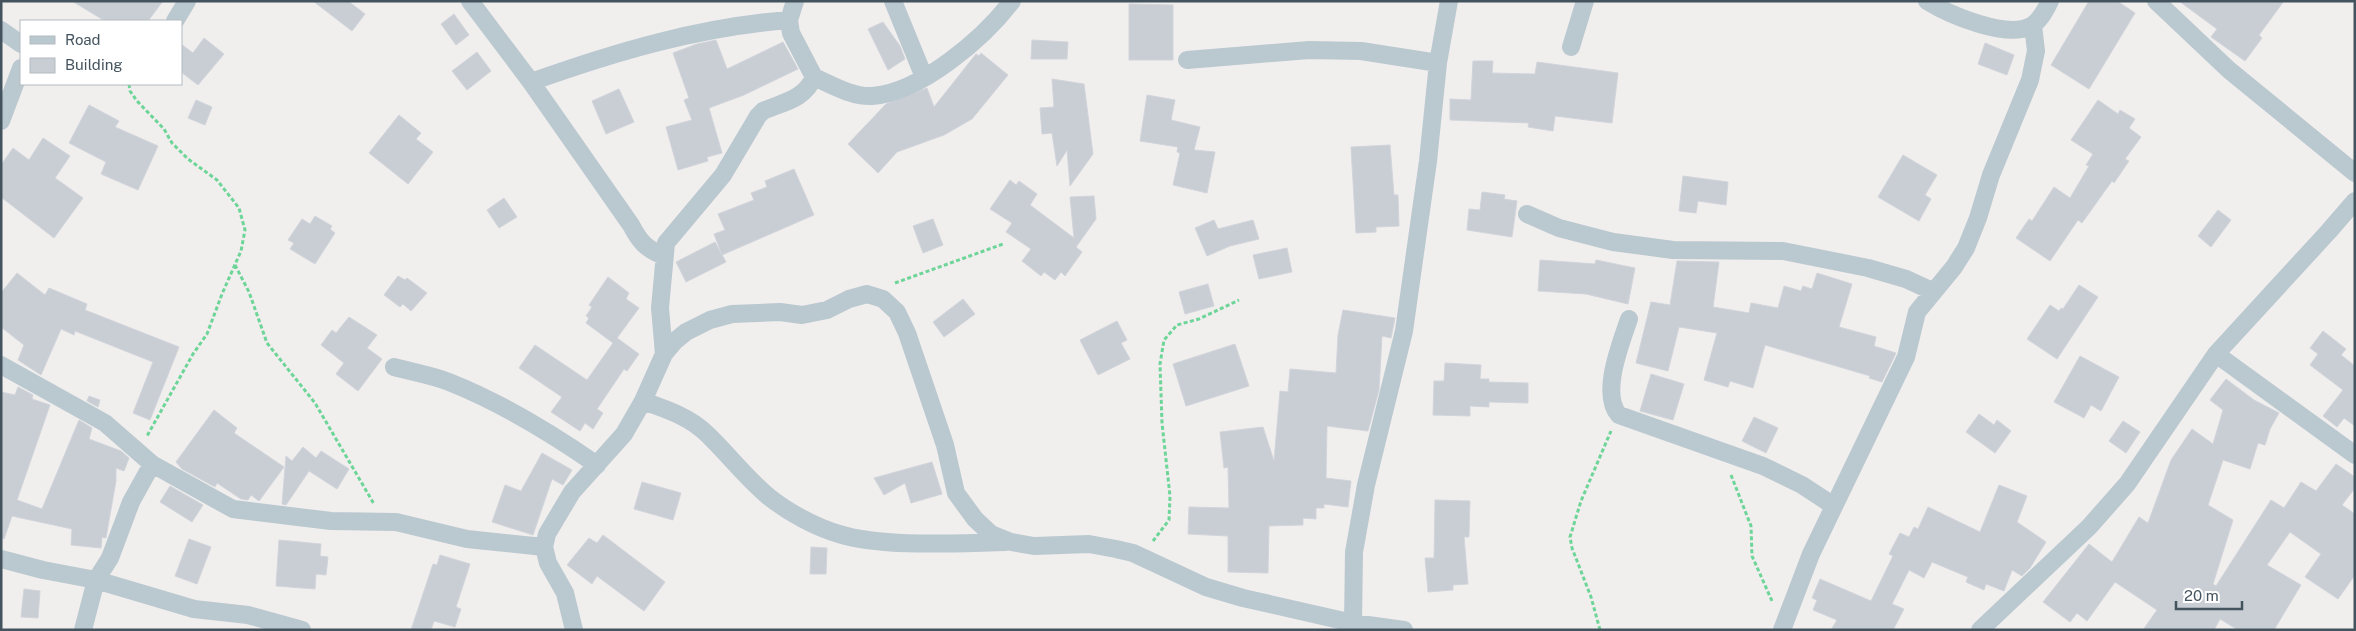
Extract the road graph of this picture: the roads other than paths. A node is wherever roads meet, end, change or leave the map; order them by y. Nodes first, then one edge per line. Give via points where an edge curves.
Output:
1 (188, 1) edge
2 (470, 1) edge
3 (795, 1) edge
4 (893, 1) edge
5 (1012, 1) edge
6 (1449, 1) edge
7 (1585, 1) edge
8 (1927, 1) edge
9 (2050, 1) edge
10 (2156, 1) edge
11 (176, 20) edge
12 (789, 20) junction
13 (2033, 25) junction
14 (1, 30) edge
15 (20, 43) edge
16 (1571, 47) dead end
17 (1188, 60) dead end
18 (1438, 63) junction
19 (20, 71) edge
20 (814, 77) junction
21 (924, 77) junction
22 (531, 82) junction
23 (1, 121) edge
24 (2355, 173) edge
25 (2355, 201) edge
26 (1527, 214) dead end
27 (664, 256) junction
28 (1932, 291) junction
29 (1629, 319) dead end
30 (664, 354) junction
31 (2216, 354) junction
32 (1, 364) edge
33 (394, 367) dead end
34 (643, 401) junction
35 (2355, 455) edge
36 (152, 464) junction
37 (597, 465) junction
38 (1834, 506) junction
39 (1011, 542) junction
40 (544, 547) junction
41 (1, 559) edge
42 (96, 580) junction
43 (1353, 623) junction
44 (1783, 628) edge
45 (83, 630) edge
46 (302, 630) edge
47 (574, 630) edge
48 (1404, 630) edge
49 (1980, 630) edge

1 - 11 street
2 - 22 street
3 - 12 street
4 - 21 street
5 - 21 street via 973,44
6 - 18 street
7 - 16 street
8 - 13 street via 1950,14 1996,27 2019,29
9 - 13 street
10 - 24 street via 2210,53
12 - 20 street via 791,33
12 - 22 street via 747,23 636,46
13 - 28 street via 2036,51 2030,80 1991,175 1978,218 1954,267
14 - 15 street
17 - 18 street via 1310,50 1361,51
18 - 43 street via 1404,331 1366,484 1354,552
19 - 23 street
20 - 21 street via 851,93 871,96 897,91
20 - 27 street via 810,87 799,97 758,116 723,175 672,234 666,243
22 - 27 street via 640,242 650,251
25 - 31 street
26 - 28 street via 1559,228 1613,242 1673,250 1783,251 1868,268
27 - 30 street via 660,308
28 - 38 street via 1917,312 1906,356
29 - 38 street via 1618,352 1610,397 1619,415 1763,466 1802,485
30 - 34 street
30 - 39 street via 686,332 732,314 780,312 802,315 827,310 867,294 883,299 897,312 907,333 945,445 956,493 991,534
31 - 35 street
31 - 49 street via 2127,484 2090,527
32 - 36 street via 105,423
33 - 37 street via 448,382 503,406
34 - 37 street via 624,434
34 - 39 street via 688,420 706,433 769,497 798,516 839,534 877,541
36 - 40 street via 233,509 331,522 396,522 468,539
36 - 42 street via 131,502 110,558
37 - 40 street via 572,492 547,534
38 - 44 street via 1811,554
39 - 43 street via 1055,546 1089,544 1133,553 1206,587
40 - 47 street via 548,563 565,593
41 - 42 street
42 - 45 street
42 - 46 street via 194,609 248,615
43 - 48 street

